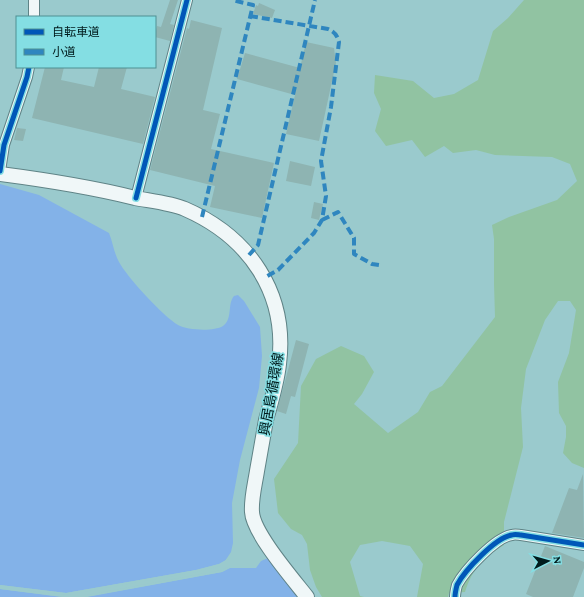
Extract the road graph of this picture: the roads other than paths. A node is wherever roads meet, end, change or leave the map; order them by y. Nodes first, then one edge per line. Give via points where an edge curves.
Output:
1 (34, 0) edge
2 (187, 0) edge
3 (34, 16) edge
4 (29, 68) edge
5 (0, 173) edge
6 (136, 198) junction
7 (584, 544) edge
8 (307, 597) edge
9 (455, 597) edge

1 - 3 street
2 - 6 street
4 - 5 street via 4,145
5 - 6 main road, 興居島循環線 via 66,183
6 - 8 main road, 興居島循環線 via 183,208 218,227 242,247 256,265 274,301 278,315 280,346 275,386 254,487 252,513 257,528 269,547
7 - 9 street via 522,535 501,539 463,576 456,587

